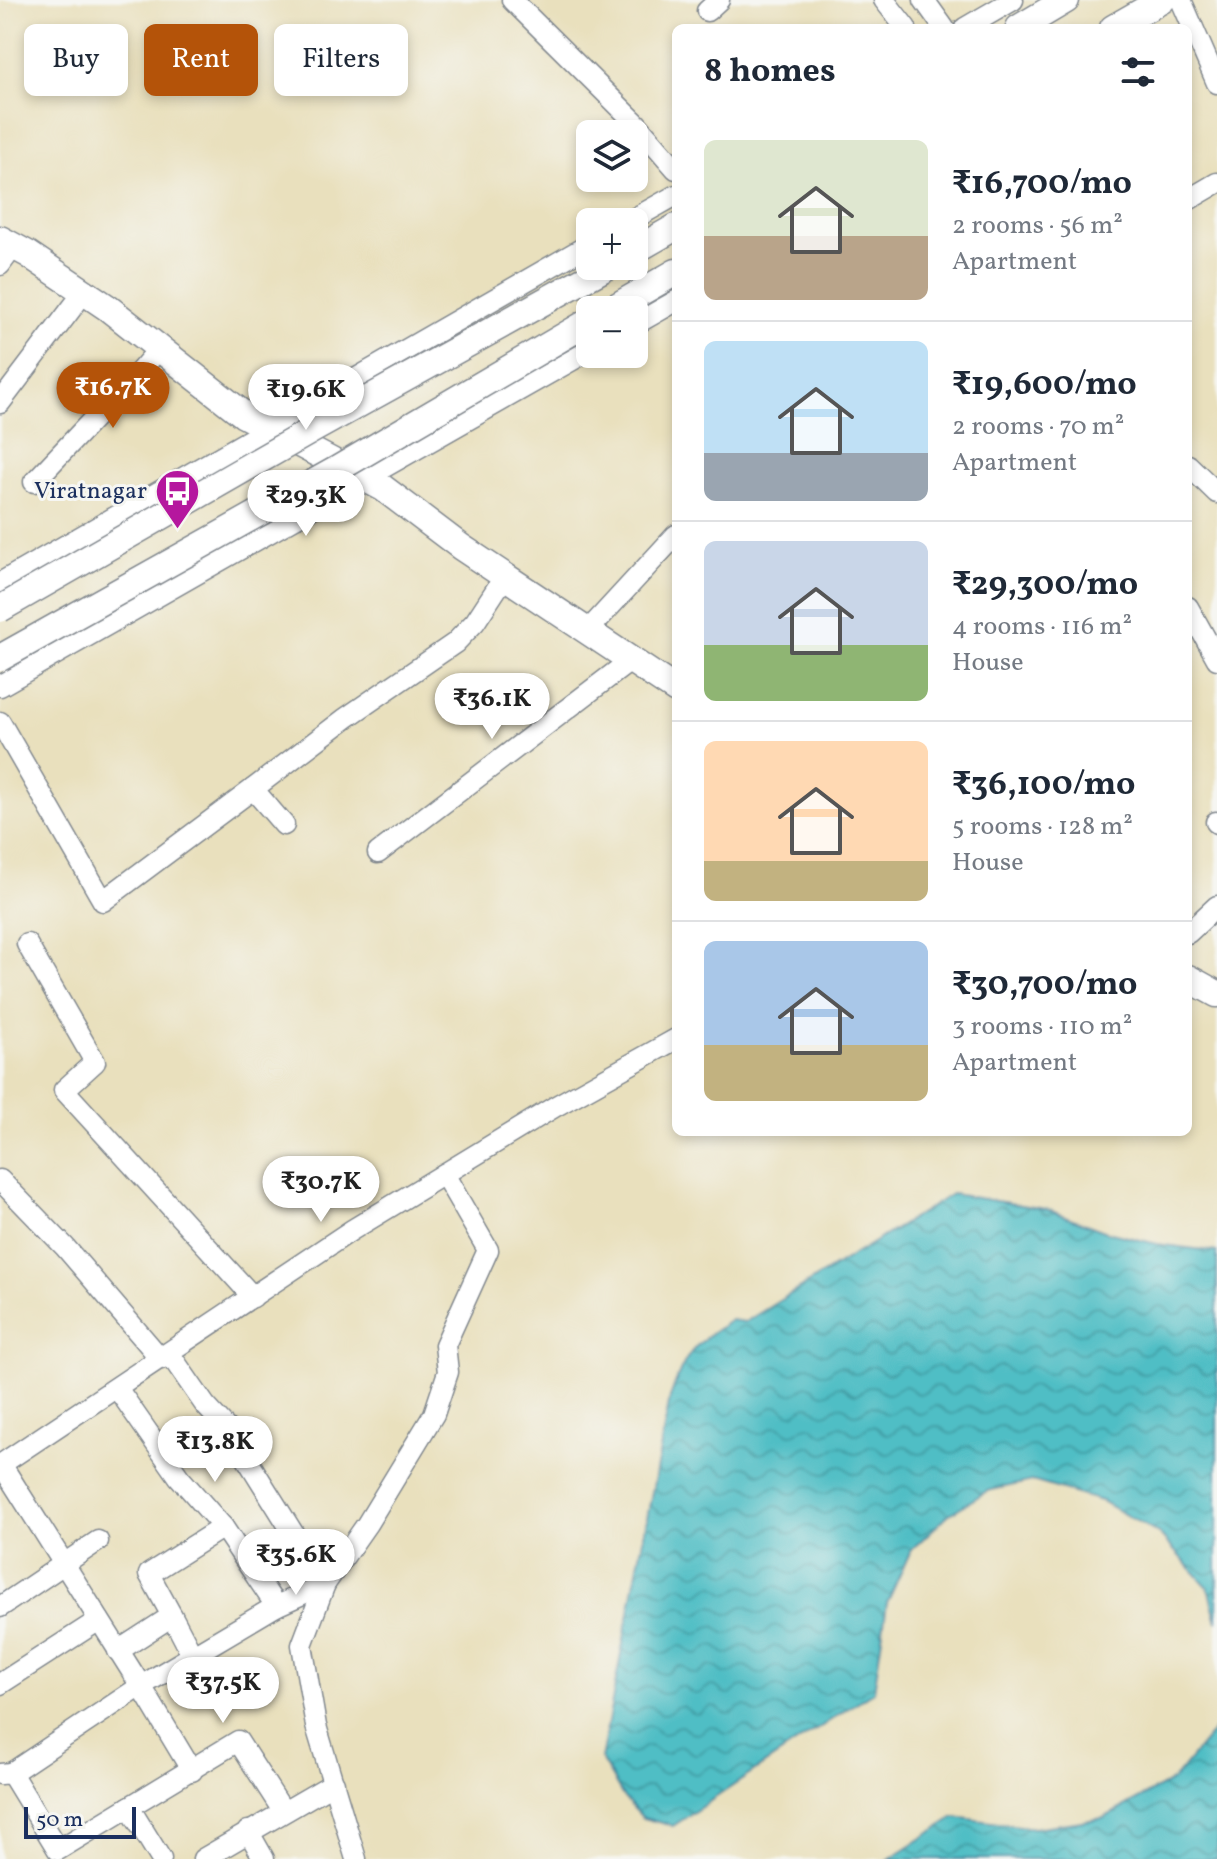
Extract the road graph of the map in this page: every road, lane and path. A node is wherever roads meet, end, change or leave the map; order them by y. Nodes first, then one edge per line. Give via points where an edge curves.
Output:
1 (512, 0) edge
2 (884, 0) edge
3 (924, 0) edge
4 (1013, 0) edge
5 (1066, 0) edge
6 (1162, 0) edge
7 (1181, 0) edge
8 (903, 24) edge
9 (941, 24) edge
10 (972, 24) edge
11 (1026, 24) edge
12 (1120, 24) edge
13 (1191, 24) edge
14 (1192, 25) edge
15 (1217, 83) edge
16 (672, 164) edge
17 (1217, 183) edge
18 (672, 197) edge
19 (1192, 198) edge
20 (648, 211) edge
21 (672, 229) edge
22 (648, 243) edge
23 (3, 244) edge
24 (576, 252) edge
25 (672, 274) edge
26 (583, 280) edge
27 (84, 292) junction
28 (634, 296) edge
29 (672, 303) edge
30 (648, 317) edge
31 (576, 329) edge
32 (160, 348) junction
33 (576, 358) edge
34 (0, 403) edge
35 (275, 425) junction
36 (1192, 469) edge
37 (371, 475) junction
38 (34, 482) dead end
39 (1217, 493) edge
40 (672, 539) edge
41 (505, 576) junction
42 (0, 583) edge
43 (0, 609) edge
44 (1192, 614) edge
45 (595, 623) junction
46 (0, 658) edge
47 (1217, 659) edge
48 (630, 661) junction
49 (672, 673) edge
50 (0, 686) edge
51 (672, 687) edge
52 (0, 722) edge
53 (253, 789) junction
54 (284, 825) dead end
55 (378, 853) dead end
56 (1217, 906) edge
57 (1192, 929) edge
58 (27, 944) dead end
59 (1192, 969) edge
60 (1192, 980) edge
61 (1217, 982) edge
62 (1217, 994) edge
63 (672, 1041) edge
64 (444, 1174) junction
65 (0, 1180) edge
66 (253, 1297) junction
67 (165, 1356) junction
68 (117, 1388) junction
69 (1, 1465) edge
70 (223, 1527) junction
71 (98, 1541) dead end
72 (65, 1564) junction
73 (325, 1584) junction
74 (276, 1606) junction
75 (0, 1607) edge
76 (172, 1616) junction
77 (99, 1620) junction
78 (118, 1651) junction
79 (193, 1656) junction
80 (0, 1684) edge
81 (141, 1686) junction
82 (192, 1771) junction
83 (5, 1773) edge
84 (334, 1783) junction
85 (129, 1807) junction
86 (283, 1811) junction
87 (248, 1831) junction
88 (161, 1859) edge
89 (203, 1859) edge
90 (264, 1859) edge
91 (356, 1859) edge

1 - 16 street
2 - 8 street
3 - 9 street
4 - 10 street
5 - 11 main road
6 - 12 main road
7 - 13 street
14 - 15 street
17 - 19 street
18 - 20 street
21 - 22 main road
23 - 27 main road
23 - 35 main road via 34,244 115,298
24 - 35 street
25 - 28 main road
26 - 43 main road, bridge
27 - 32 main road
27 - 34 street
29 - 30 street
31 - 46 main road, bridge
32 - 35 main road via 244,415
32 - 38 street
33 - 37 street
35 - 37 main road
35 - 42 street
36 - 39 street
37 - 41 main road
37 - 45 main road
37 - 50 street
40 - 45 street
41 - 48 main road
41 - 53 street via 455,643
44 - 47 street
45 - 49 main road
48 - 51 main road
48 - 55 street
52 - 53 street via 103,901
53 - 54 street
56 - 57 street
58 - 66 street via 95,1062 64,1090
59 - 61 main road
60 - 62 main road
63 - 64 street
64 - 66 street
64 - 73 street via 488,1250 445,1345 448,1372 434,1414
65 - 67 street
66 - 67 street
67 - 68 street
67 - 73 street via 230,1432
68 - 69 street
68 - 70 street via 179,1477
69 - 72 street
70 - 74 street
70 - 76 street via 149,1574
71 - 72 street
72 - 75 street
72 - 77 street
73 - 74 street
73 - 84 street via 302,1645 316,1726
74 - 79 street
76 - 78 street
76 - 79 street
77 - 78 street
77 - 80 street
78 - 81 street
79 - 81 street
81 - 82 street
81 - 83 street
82 - 85 street
82 - 86 street via 238,1741
83 - 85 street via 58,1850
84 - 86 street
84 - 91 street
85 - 88 street
86 - 87 street
87 - 89 street
87 - 90 street

